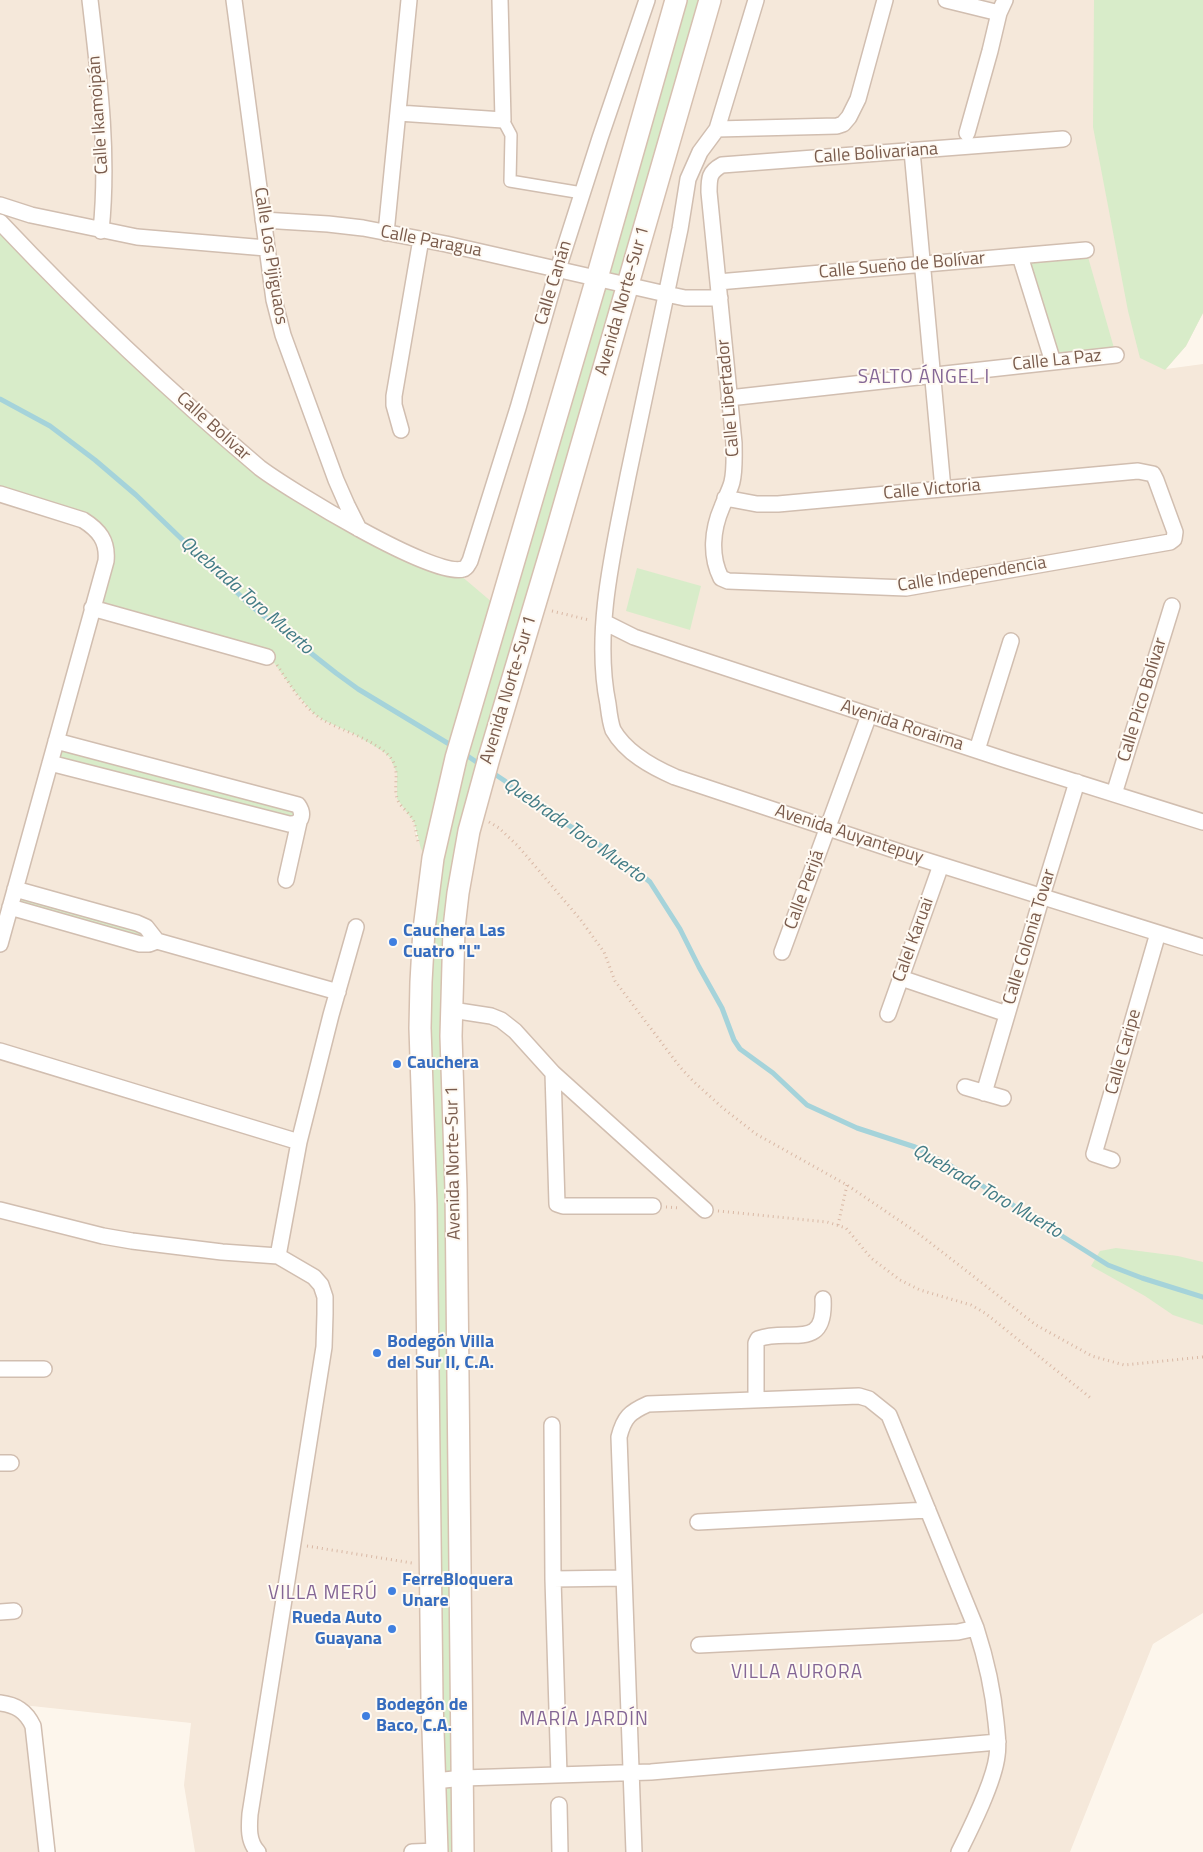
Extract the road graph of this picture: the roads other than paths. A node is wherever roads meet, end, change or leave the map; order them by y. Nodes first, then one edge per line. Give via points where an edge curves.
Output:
1 (90, 0) edge
2 (234, 0) edge
3 (408, 0) edge
4 (500, 0) edge
5 (647, 0) edge
6 (676, 0) edge
7 (710, 0) edge
8 (756, 0) edge
9 (885, 0) edge
10 (946, 0) edge
11 (1002, 7) edge
12 (398, 112) junction
13 (503, 120) junction
14 (717, 130) junction
15 (967, 133) dead end
16 (1063, 139) dead end
17 (912, 151) junction
18 (710, 192) joint
19 (582, 193) junction
20 (0, 206) edge
21 (263, 220) junction
22 (0, 222) edge
23 (101, 231) junction
24 (386, 233) junction
25 (421, 240) junction
26 (266, 248) junction
27 (1086, 250) dead end
28 (1020, 256) junction
29 (923, 264) junction
30 (558, 269) junction
31 (597, 278) junction
32 (718, 282) junction
33 (627, 285) junction
34 (666, 294) junction
35 (720, 298) junction
36 (1116, 355) dead end
37 (1053, 362) junction
38 (932, 375) junction
39 (729, 398) junction
40 (401, 430) dead end
41 (943, 489) junction
42 (0, 494) edge
43 (725, 498) junction
44 (360, 529) junction
45 (1170, 542) joint
46 (466, 567) joint
47 (743, 581) joint
48 (1172, 606) dead end
49 (92, 608) junction
50 (604, 622) junction
51 (1011, 641) dead end
52 (267, 657) road end
53 (869, 715) junction
54 (56, 741) junction
55 (977, 750) junction
56 (50, 763) junction
57 (173, 772) junction
58 (1077, 782) junction
59 (168, 793) junction
60 (1114, 794) junction
61 (299, 822) junction
62 (1203, 822) edge
63 (828, 828) junction
64 (941, 865) junction
65 (286, 880) dead end
66 (15, 890) junction
67 (1042, 896) junction
68 (10, 907) junction
69 (356, 927) dead end
70 (1158, 933) junction
71 (157, 941) junction
72 (0, 944) edge
73 (1203, 946) edge
74 (782, 952) dead end
75 (901, 978) junction
76 (338, 992) junction
77 (452, 1010) junction
78 (888, 1014) dead end
79 (1007, 1014) junction
80 (0, 1051) edge
81 (552, 1073) junction
82 (966, 1087) dead end
83 (984, 1093) junction
84 (1003, 1098) dead end
85 (299, 1142) junction
86 (1112, 1160) dead end
87 (653, 1206) road end
88 (0, 1210) edge
89 (705, 1210) road end
90 (278, 1256) junction
91 (823, 1300) dead end
92 (44, 1369) dead end
93 (0, 1370) edge
94 (756, 1400) junction
95 (552, 1425) dead end
96 (928, 1510) junction
97 (698, 1522) dead end
98 (624, 1578) junction
99 (553, 1579) junction
100 (976, 1628) junction
101 (699, 1645) dead end
102 (0, 1703) edge
103 (998, 1742) junction
104 (631, 1772) junction
105 (559, 1775) junction
106 (462, 1778) junction
107 (434, 1781) junction
108 (559, 1805) dead end
109 (437, 1851) edge
110 (47, 1852) edge
111 (258, 1852) edge
112 (412, 1852) edge
113 (463, 1852) edge
114 (560, 1852) edge
115 (634, 1852) edge
116 (960, 1852) edge

1 - 23 street, Calle Ikamoipán via 104,138
2 - 21 street, Calle Los Pijiguaos
3 - 12 street
4 - 13 street
5 - 19 street, Calle Canán
6 - 31 main road, Avenida Norte-Sur 1
7 - 33 main road, Avenida Norte-Sur 1
8 - 14 street
9 - 14 street via 858,99 843,124
10 - 11 street
11 - 15 street
12 - 13 street
12 - 24 street
13 - 19 street via 511,134 510,181
14 - 34 street, Avenida Auyantepuy via 700,152 688,179
16 - 17 street, Calle Bolivariana
17 - 18 street, Calle Bolivariana via 722,165 714,169 709,178
17 - 29 street
18 - 32 street, Calle Libertador
19 - 30 street, Calle Canán
20 - 23 street
21 - 24 street, Calle Paragua via 328,224
21 - 26 street, Calle Los Pijiguaos
22 - 44 street, Calle Bolívar via 135,357 260,468
23 - 26 street
24 - 25 street, Calle Paragua
25 - 30 street, Calle Paragua
25 - 40 street via 394,396
26 - 44 street, Calle Los Pijiguaos via 283,335 336,480
27 - 28 street, Calle Sueño de Bolívar
28 - 29 street, Calle Sueño de Bolívar
28 - 37 street
29 - 32 street, Calle Sueño de Bolívar
29 - 38 street
30 - 31 street, Calle Paragua
30 - 46 street, Calle Canán via 518,408
31 - 33 street, Calle Paragua
31 - 107 main road, Avenida Norte-Sur 1 via 448,791 433,858 422,958 420,1019 426,1204
32 - 35 street, Calle Libertador
33 - 34 street, Calle Paragua
33 - 77 main road, Avenida Norte-Sur 1 via 475,807 454,928
34 - 35 street, Calle Paragua via 685,298
34 - 50 street, Avenida Auyantepuy via 612,556
35 - 39 street, Calle Libertador
36 - 37 street, Calle La Paz
37 - 38 street, Calle La Paz
38 - 39 street, Calle La Paz
38 - 41 street
39 - 43 street, Calle Libertador via 734,466 732,483
41 - 43 street, Calle Victoria via 778,504
41 - 45 street, Calle Victoria via 1138,471 1153,474 1175,532
42 - 49 street via 83,520 94,527 107,550
43 - 47 street, Calle Libertador via 714,528 716,568 721,578
44 - 46 street, Calle Bolívar via 433,564 452,569
45 - 47 street, Calle Independencia via 906,588
48 - 60 street, Calle Pico Bolívar
49 - 52 street
49 - 54 street
50 - 53 street, Avenida Roraima via 634,637
50 - 63 street, Avenida Auyantepuy via 606,697 613,728 636,755 675,777
51 - 55 street
53 - 55 street, Avenida Roraima
53 - 63 street, Calle Perijá
54 - 56 street
54 - 57 street
55 - 58 street, Avenida Roraima
56 - 59 street
56 - 66 street
57 - 59 street
57 - 61 street via 298,805 302,810
58 - 60 street, Avenida Roraima
58 - 67 street, Calle Colonia Tovar
59 - 61 street via 288,824
60 - 62 street, Avenida Roraima
61 - 65 street
63 - 64 street, Avenida Auyantepuy
63 - 74 street, Calle Perijá
64 - 67 street, Avenida Auyantepuy
64 - 75 street, Calel Karuai
66 - 68 street
66 - 71 street via 137,923 146,927
67 - 70 street, Avenida Auyantepuy
67 - 79 street, Calle Colonia Tovar
68 - 71 street via 140,944
68 - 72 street
69 - 76 street
70 - 73 street, Avenida Auyantepuy
70 - 86 street, Calle Caripe via 1094,1154
71 - 76 street
75 - 78 street, Calel Karuai
75 - 79 street
76 - 85 street
77 - 81 street via 500,1020 515,1031
77 - 106 main road, Avenida Norte-Sur 1
79 - 83 street, Calle Colonia Tovar
80 - 85 street
81 - 87 street via 557,1204
81 - 89 street
82 - 83 street
83 - 84 street
85 - 90 street
88 - 90 street via 132,1241
90 - 111 street via 314,1277 321,1285 325,1306 324,1346 250,1814 250,1838
91 - 94 street via 824,1315 820,1325 810,1334 758,1339
92 - 93 street
94 - 96 street via 859,1396 869,1399 889,1415
94 - 98 street via 648,1404 625,1419 619,1437
95 - 99 street
96 - 97 street
96 - 100 street
98 - 99 street
98 - 104 street
99 - 105 street
100 - 101 street via 958,1632
100 - 103 street via 992,1684
102 - 110 street via 20,1709 29,1716 33,1726
103 - 104 street
103 - 116 street via 993,1772
104 - 105 street
104 - 115 street
105 - 106 street
106 - 107 street
106 - 113 main road, Avenida Norte-Sur 1
107 - 109 main road, Avenida Norte-Sur 1
108 - 114 street
109 - 112 street

